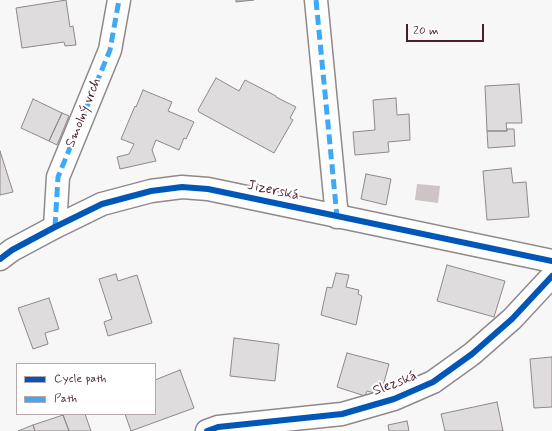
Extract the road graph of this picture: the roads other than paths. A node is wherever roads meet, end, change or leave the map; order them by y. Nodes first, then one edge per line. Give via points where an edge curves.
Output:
1 (119, 0) edge
2 (316, 0) edge
3 (337, 217) junction
4 (54, 227) junction
5 (0, 259) edge
6 (552, 261) edge
7 (552, 276) edge
8 (206, 431) edge

1 - 4 street, Smolný vrch via 110,50 58,177
2 - 3 street
3 - 4 street, Jizerská via 208,189 182,187 151,190 102,204
3 - 6 street, Jizerská
4 - 5 street, Jizerská
7 - 8 street, Slezská via 512,319 472,354 433,382 394,399 342,414 218,427

